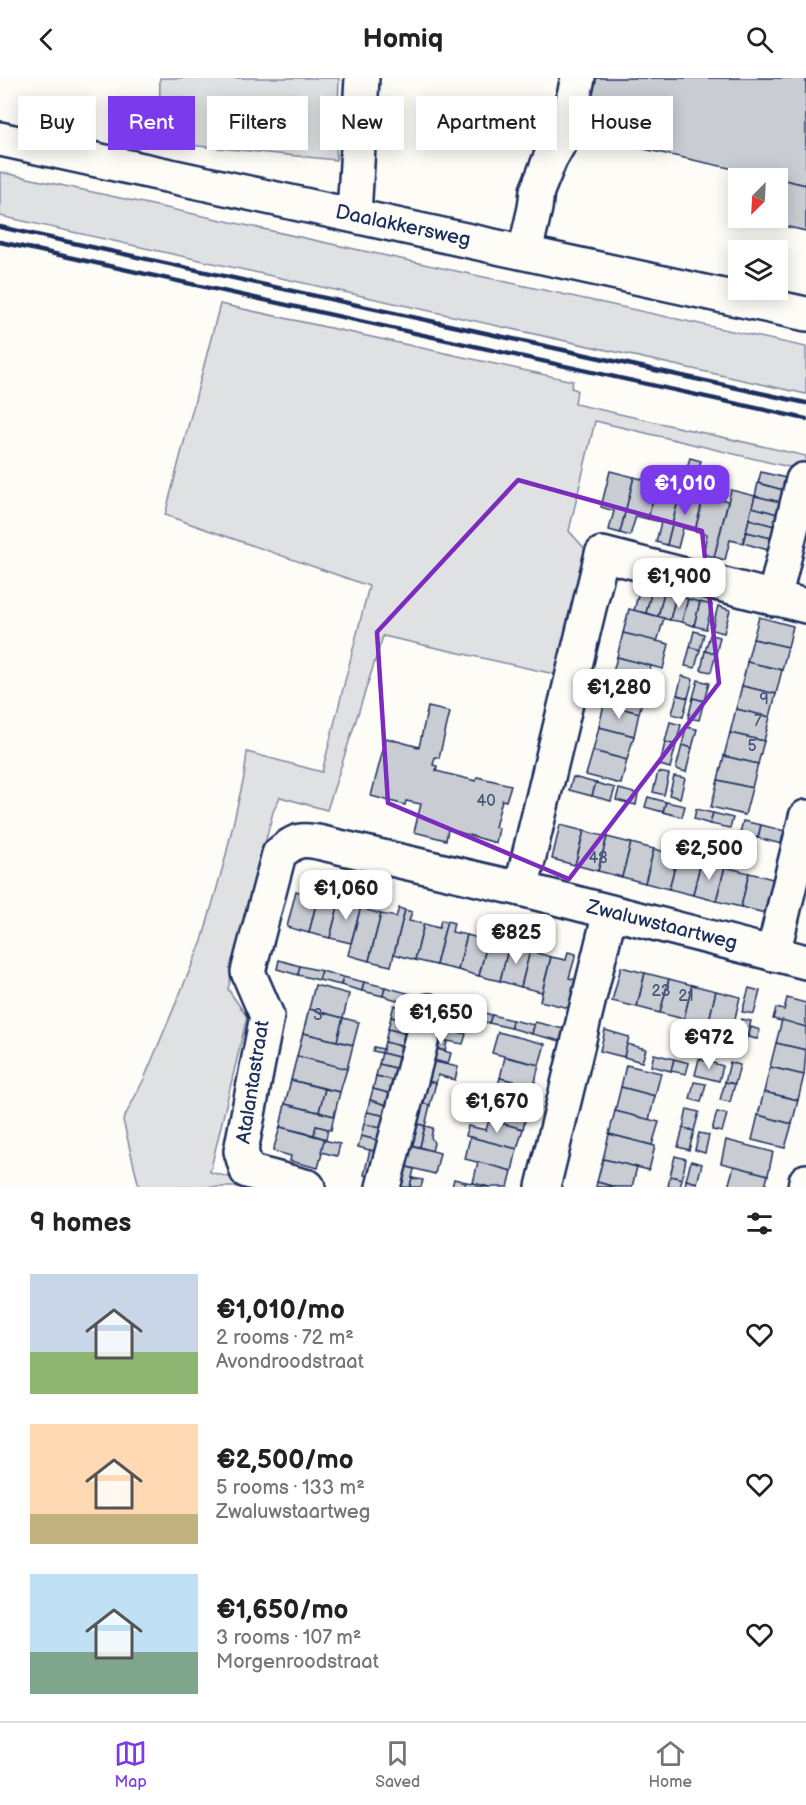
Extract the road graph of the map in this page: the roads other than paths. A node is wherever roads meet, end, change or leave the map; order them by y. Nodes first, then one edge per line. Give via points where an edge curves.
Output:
1 (362, 78) edge
2 (578, 78) edge
3 (0, 140) edge
4 (354, 215) junction
5 (525, 252) junction
6 (806, 314) edge
7 (803, 480) dead end
8 (774, 599) junction
9 (806, 606) edge
10 (806, 818) edge
11 (307, 840) joint
12 (521, 889) junction
13 (610, 912) junction
14 (773, 954) junction
15 (806, 962) edge
16 (429, 1011) dead end
17 (806, 1181) edge
18 (288, 1184) edge
19 (383, 1187) edge
20 (543, 1187) edge
21 (805, 1187) edge

1 - 4 street
2 - 5 street via 566,131 537,191
3 - 4 street, Daalakkersweg
4 - 5 street, Daalakkersweg
5 - 6 street, Daalakkersweg
7 - 8 street
8 - 9 street
8 - 12 street via 602,554
10 - 14 street
11 - 12 street, Zwaluwstaartweg
11 - 18 street, Atalantastraat via 291,843 279,854 248,972 267,1016 241,1151 247,1171
12 - 13 street, Zwaluwstaartweg
13 - 14 street, Zwaluwstaartweg
13 - 20 street
14 - 15 street, Zwaluwstaartweg
16 - 19 street
17 - 21 street

